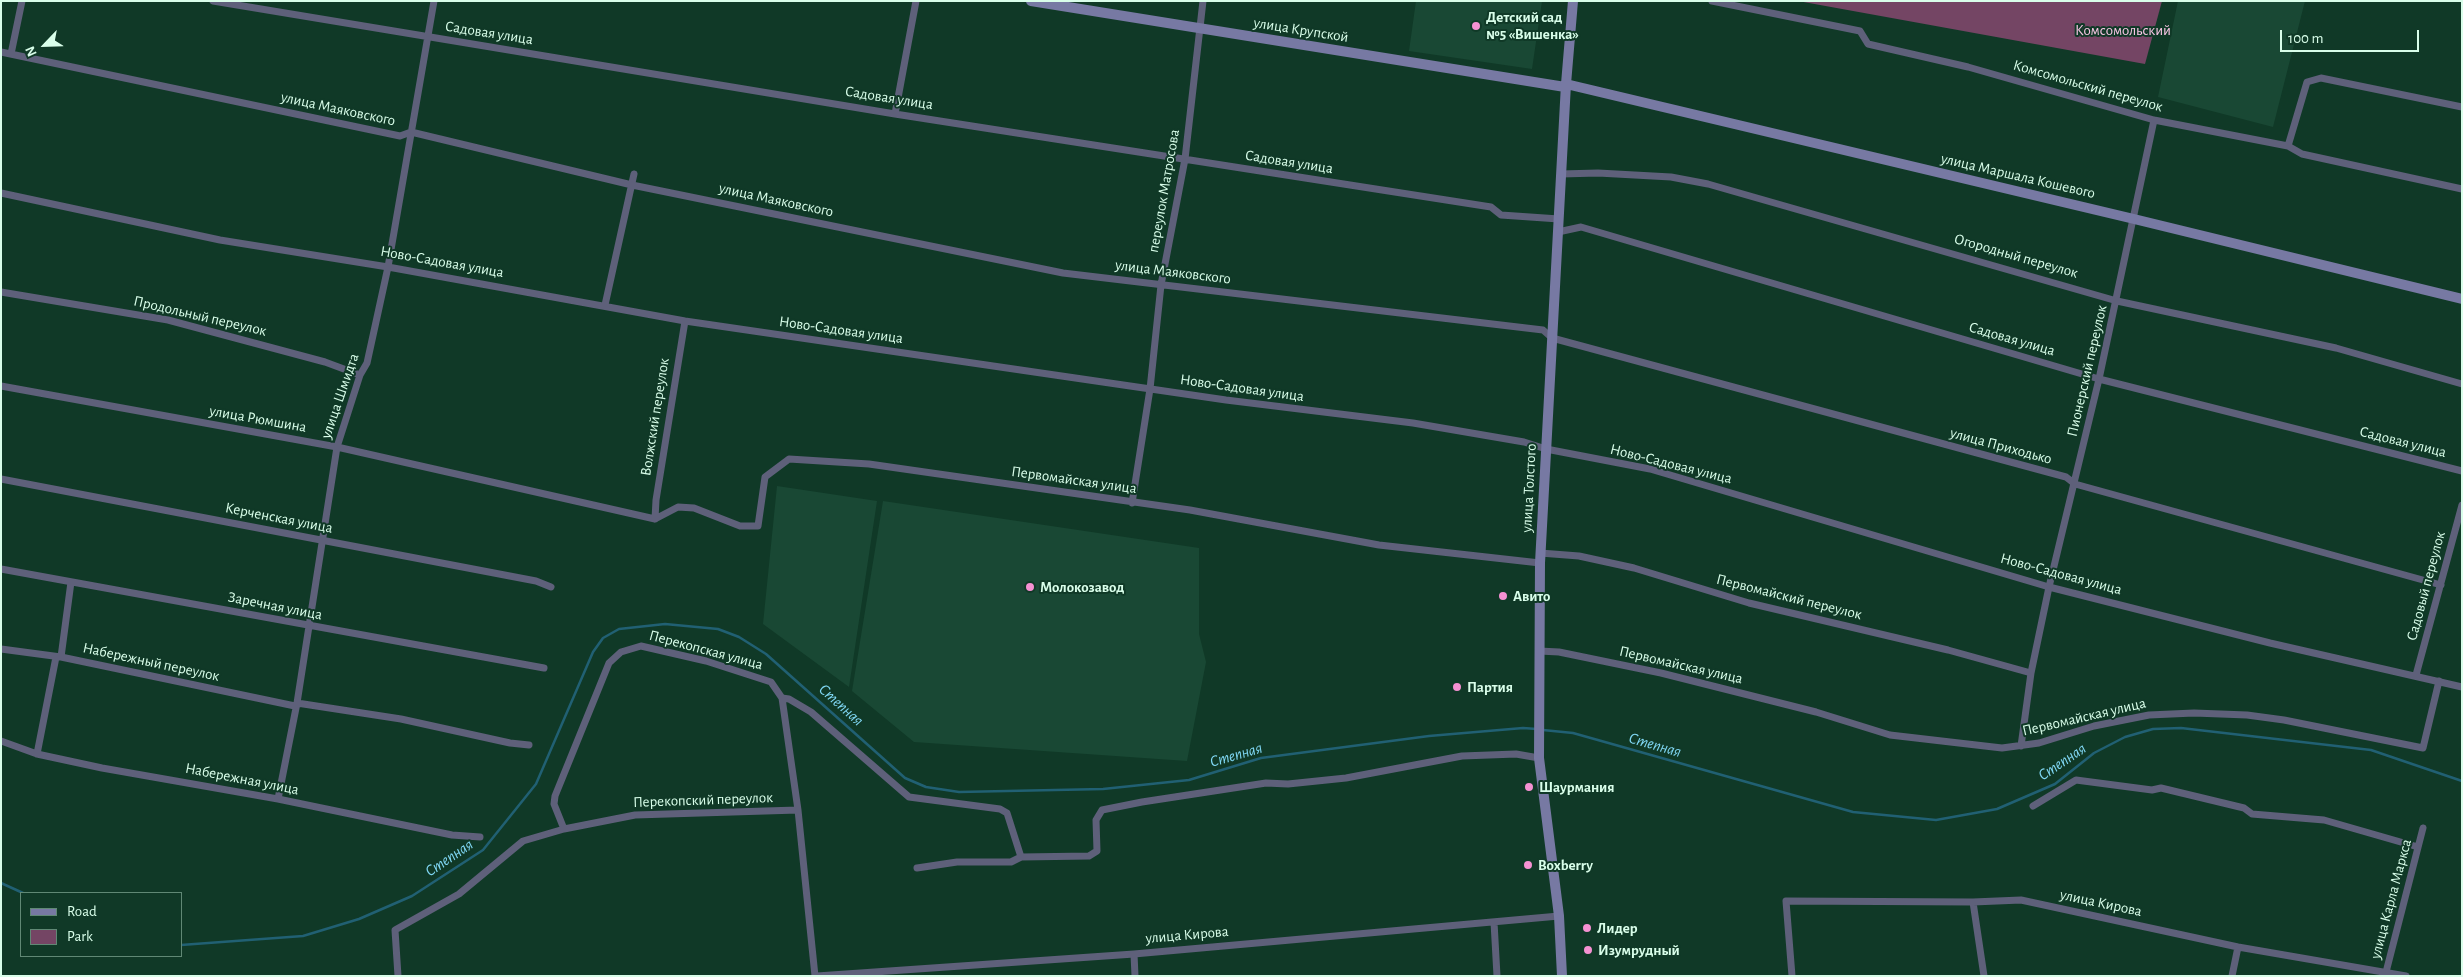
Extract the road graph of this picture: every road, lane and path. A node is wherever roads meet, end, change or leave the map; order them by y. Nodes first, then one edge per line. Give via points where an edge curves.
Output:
1 (22, 1) edge
2 (213, 1) edge
3 (434, 1) edge
4 (916, 1) edge
5 (1031, 1) edge
6 (1203, 1) edge
7 (1573, 1) edge
8 (1712, 1) edge
9 (1199, 29) junction
10 (428, 37) junction
11 (1, 52) edge
12 (11, 54) junction
13 (1566, 86) junction
14 (2462, 107) edge
15 (895, 114) junction
16 (2154, 120) junction
17 (410, 132) junction
18 (2288, 146) junction
19 (1185, 159) junction
20 (634, 174) dead end
21 (1561, 174) junction
22 (632, 185) junction
23 (2462, 189) edge
24 (1, 193) edge
25 (1559, 218) junction
26 (2134, 219) junction
27 (1558, 232) junction
28 (388, 266) junction
29 (1161, 285) junction
30 (1, 292) edge
31 (2462, 300) edge
32 (2117, 301) junction
33 (605, 305) junction
34 (685, 321) junction
35 (1552, 338) junction
36 (360, 375) junction
37 (2100, 379) junction
38 (2462, 384) edge
39 (1, 386) edge
40 (1150, 389) junction
41 (337, 447) junction
42 (1546, 449) junction
43 (2462, 472) edge
44 (1, 479) edge
45 (2075, 484) junction
46 (1132, 503) junction
47 (2462, 505) edge
48 (655, 519) junction
49 (322, 540) junction
50 (1540, 558) junction
51 (1, 568) edge
52 (71, 582) junction
53 (2442, 585) junction
54 (551, 587) dead end
55 (2049, 587) junction
56 (308, 626) junction
57 (1, 649) edge
58 (1539, 651) junction
59 (59, 657) junction
60 (544, 668) dead end
61 (2031, 673) junction
62 (2416, 675) junction
63 (2438, 681) junction
64 (2462, 686) edge
65 (782, 698) junction
66 (296, 705) junction
67 (1, 741) edge
68 (529, 745) dead end
69 (2021, 746) junction
70 (37, 754) junction
71 (1539, 754) junction
72 (278, 799) junction
73 (2033, 806) dead end
74 (798, 810) junction
75 (2423, 828) dead end
76 (564, 829) junction
77 (480, 837) dead end
78 (2418, 848) junction
79 (1021, 857) junction
80 (917, 868) dead end
81 (1973, 902) junction
82 (1559, 916) junction
83 (1494, 922) junction
84 (2238, 947) junction
85 (1134, 954) junction
86 (2386, 973) edge
87 (398, 976) edge
88 (816, 976) edge
89 (1135, 976) edge
90 (1497, 976) edge
91 (1562, 976) edge
92 (1792, 976) edge
93 (1984, 976) edge
94 (2232, 976) edge
95 (2406, 976) edge

1 - 12 street
2 - 10 street, Садовая улица
3 - 10 street, улица Шмидта
4 - 15 street
5 - 9 main road, улица Крупской
6 - 9 street, переулок Матросова
7 - 13 main road, улица Толстого
8 - 16 street, Комсомольский переулок via 1860,31 1868,44 1968,67
9 - 13 main road, улица Крупской
9 - 19 street, переулок Матросова
10 - 15 street, Садовая улица
10 - 17 street, улица Шмидта
11 - 12 street, улица Маяковского
12 - 17 street, улица Маяковского via 400,136
13 - 21 main road, улица Толстого
13 - 26 main road, улица Маршала Кошевого
14 - 18 street via 2321,78 2307,82
15 - 19 street, Садовая улица
16 - 18 street, Комсомольский переулок
16 - 26 street, Пионерский переулок
17 - 22 street, улица Маяковского
17 - 28 street, улица Шмидта
18 - 23 street, Комсомольский переулок via 2302,154
19 - 25 street, Садовая улица via 1491,208 1501,214
19 - 29 street, переулок Матросова
20 - 22 street
21 - 25 main road, улица Толстого
21 - 32 street, Огородный переулок via 1598,172 1662,176 1708,184
22 - 29 street, улица Маяковского via 1064,273
22 - 33 street
24 - 28 street, Ново-Садовая улица via 220,240
25 - 27 main road, улица Толстого
26 - 31 main road, улица Маршала Кошевого
26 - 32 street, Пионерский переулок
27 - 35 main road, улица Толстого
27 - 37 street, Садовая улица via 1582,227
28 - 33 street, Ново-Садовая улица
28 - 36 street, улица Шмидта via 367,363
29 - 35 street, улица Маяковского via 1543,330
29 - 40 street, переулок Матросова
30 - 36 street, Продольный переулок via 168,320 325,362
32 - 37 street, Пионерский переулок
32 - 38 street, Огородный переулок via 2336,348
33 - 34 street, Ново-Садовая улица
34 - 40 street, Ново-Садовая улица
34 - 48 street, Волжский переулок
35 - 42 main road, улица Толстого
35 - 45 street, улица Приходько via 2066,477
36 - 41 street, улица Шмидта
37 - 43 street, Садовая улица
37 - 45 street, Пионерский переулок
39 - 41 street, улица Рюмшина
40 - 42 street, Ново-Садовая улица via 1413,424 1524,442
40 - 46 street, переулок Матросова
41 - 48 street, улица Рюмшина
41 - 49 street, улица Шмидта
42 - 50 main road, улица Толстого
42 - 55 street, Ново-Садовая улица via 1650,469
44 - 49 street, Керченская улица
45 - 53 street, улица Приходько
45 - 55 street, Пионерский переулок
46 - 48 street, Первомайская улица via 869,464 789,460 765,477 758,526 740,526 694,508 678,507
46 - 50 street, Первомайская улица via 1190,510 1380,545
47 - 53 street, Садовый переулок
49 - 54 street, Керченская улица via 536,581
49 - 56 street, улица Шмидта
50 - 58 main road, улица Толстого
50 - 61 street, Первомайский переулок via 1579,556 1634,568 1749,603
51 - 52 street, Заречная улица
52 - 56 street, Заречная улица
52 - 59 street
53 - 62 street, Садовый переулок
55 - 61 street, Пионерский переулок
55 - 62 street, Ново-Садовая улица via 2270,644
56 - 60 street, Заречная улица
56 - 66 street, улица Шмидта
57 - 59 street, Набережный переулок
58 - 69 street, Первомайская улица via 1559,652 1661,674 1816,712 1890,735 2002,748
58 - 71 main road, улица Толстого
59 - 66 street, Набережный переулок
59 - 70 street
61 - 69 street, Пионерский переулок
62 - 63 street, Ново-Садовая улица
63 - 64 street, Ново-Садовая улица
63 - 69 street, Первомайская улица via 2424,748 2284,720 2194,713 2149,715
65 - 74 street
65 - 76 street, Перекопская улица via 771,682 737,670 641,646 621,652 609,663 555,796 554,804
65 - 79 street via 790,699 811,712 909,798 1000,809 1007,813
66 - 68 street, Набережный переулок via 401,719
66 - 72 street, улица Шмидта
67 - 70 street, Набережная улица
70 - 72 street, Набережная улица
71 - 79 street via 1462,756 1346,778 1266,783 1142,802 1102,810 1096,820 1097,851 1089,856
71 - 82 main road, улица Толстого
72 - 77 street, Набережная улица via 452,835
73 - 78 street via 2076,780 2152,790 2161,788 2244,808 2252,814 2324,820
74 - 76 street, Перекопский переулок via 635,815
74 - 88 street
75 - 78 street, улица Карла Маркса
76 - 87 street, Перекопский переулок via 523,842 459,894 395,930
78 - 86 street, улица Карла Маркса
79 - 80 street via 1011,862 957,862
81 - 84 street, улица Кирова via 2021,900
81 - 92 street, улица Кирова via 1786,901
81 - 93 street
82 - 83 street, улица Кирова
82 - 91 main road, улица Толстого
83 - 85 street, улица Кирова
83 - 90 street
84 - 86 street, улица Кирова
84 - 94 street
85 - 88 street, улица Кирова
85 - 89 street
86 - 95 street, улица Кирова

